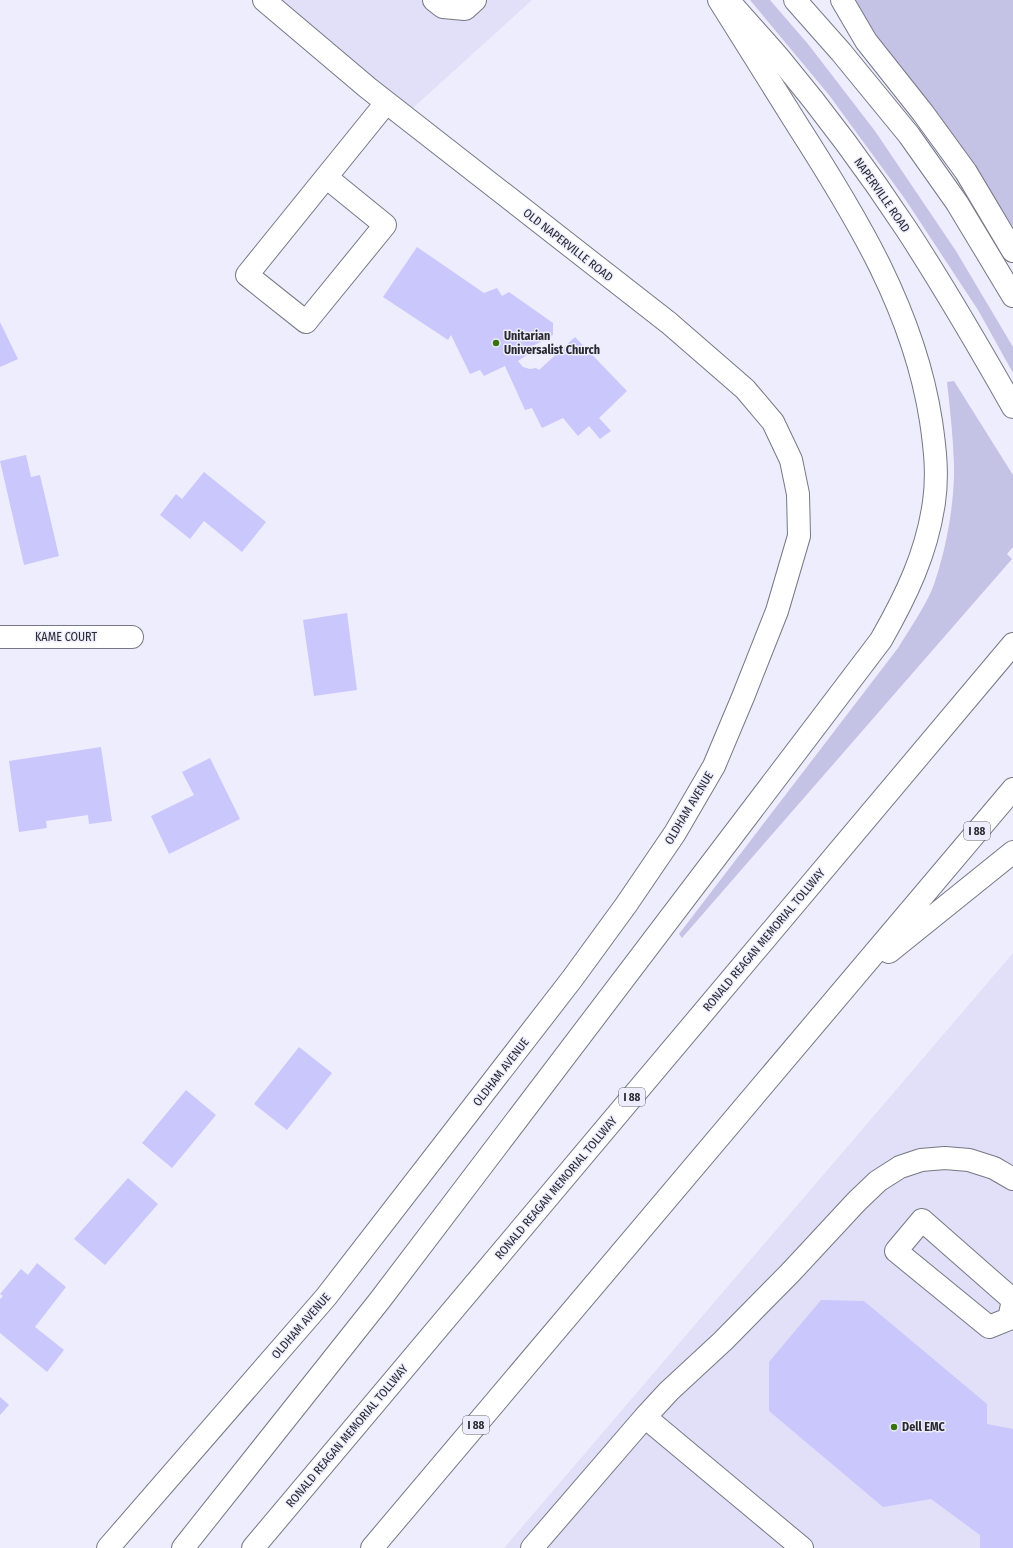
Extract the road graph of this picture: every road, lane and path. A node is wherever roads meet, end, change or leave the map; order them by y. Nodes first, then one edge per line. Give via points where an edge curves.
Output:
1 (264, 0) edge
2 (434, 0) edge
3 (475, 0) edge
4 (718, 0) edge
5 (728, 0) edge
6 (795, 0) edge
7 (842, 0) edge
8 (386, 103) junction
9 (326, 176) junction
10 (1013, 251) edge
11 (1013, 296) edge
12 (1013, 406) edge
13 (799, 536) joint
14 (0, 636) edge
15 (132, 637) dead end
16 (1012, 645) edge
17 (1013, 789) edge
18 (1013, 852) edge
19 (850, 983) junction
20 (1013, 1179) edge
21 (1011, 1321) edge
22 (645, 1417) junction
23 (108, 1548) edge
24 (183, 1548) edge
25 (253, 1548) edge
26 (372, 1548) edge
27 (532, 1548) edge
28 (802, 1548) edge

1 - 8 main road, OLD NAPERVILLE ROAD
2 - 3 main road via 443,7 465,9
4 - 24 main road via 836,184 871,245 909,332 930,412 936,471 930,528 922,555 899,608 880,640 385,1294
5 - 12 main road, NAPERVILLE ROAD via 812,99 893,210 963,320
6 - 11 main road via 908,135 957,203
7 - 10 main road via 866,41 966,172
8 - 9 main road
8 - 13 main road, OLD NAPERVILLE ROAD via 668,323 745,389 773,422 791,460 798,494
9 - 9 main road via 247,275 306,322 385,224
13 - 23 main road, OLDHAM AVENUE via 777,611 714,766 675,833 626,905 572,979 326,1297
14 - 15 main road, KAME COURT
16 - 25 main road, RONALD REAGAN MEMORIAL TOLLWAY / I 88
17 - 19 main road, I 88
18 - 19 main road
19 - 26 main road, I 88
20 - 22 main road via 994,1168 969,1160 945,1158 922,1160 900,1167 878,1181 723,1341
21 - 21 main road via 1013,1300 922,1220 896,1251 989,1328
22 - 27 main road
22 - 28 main road

